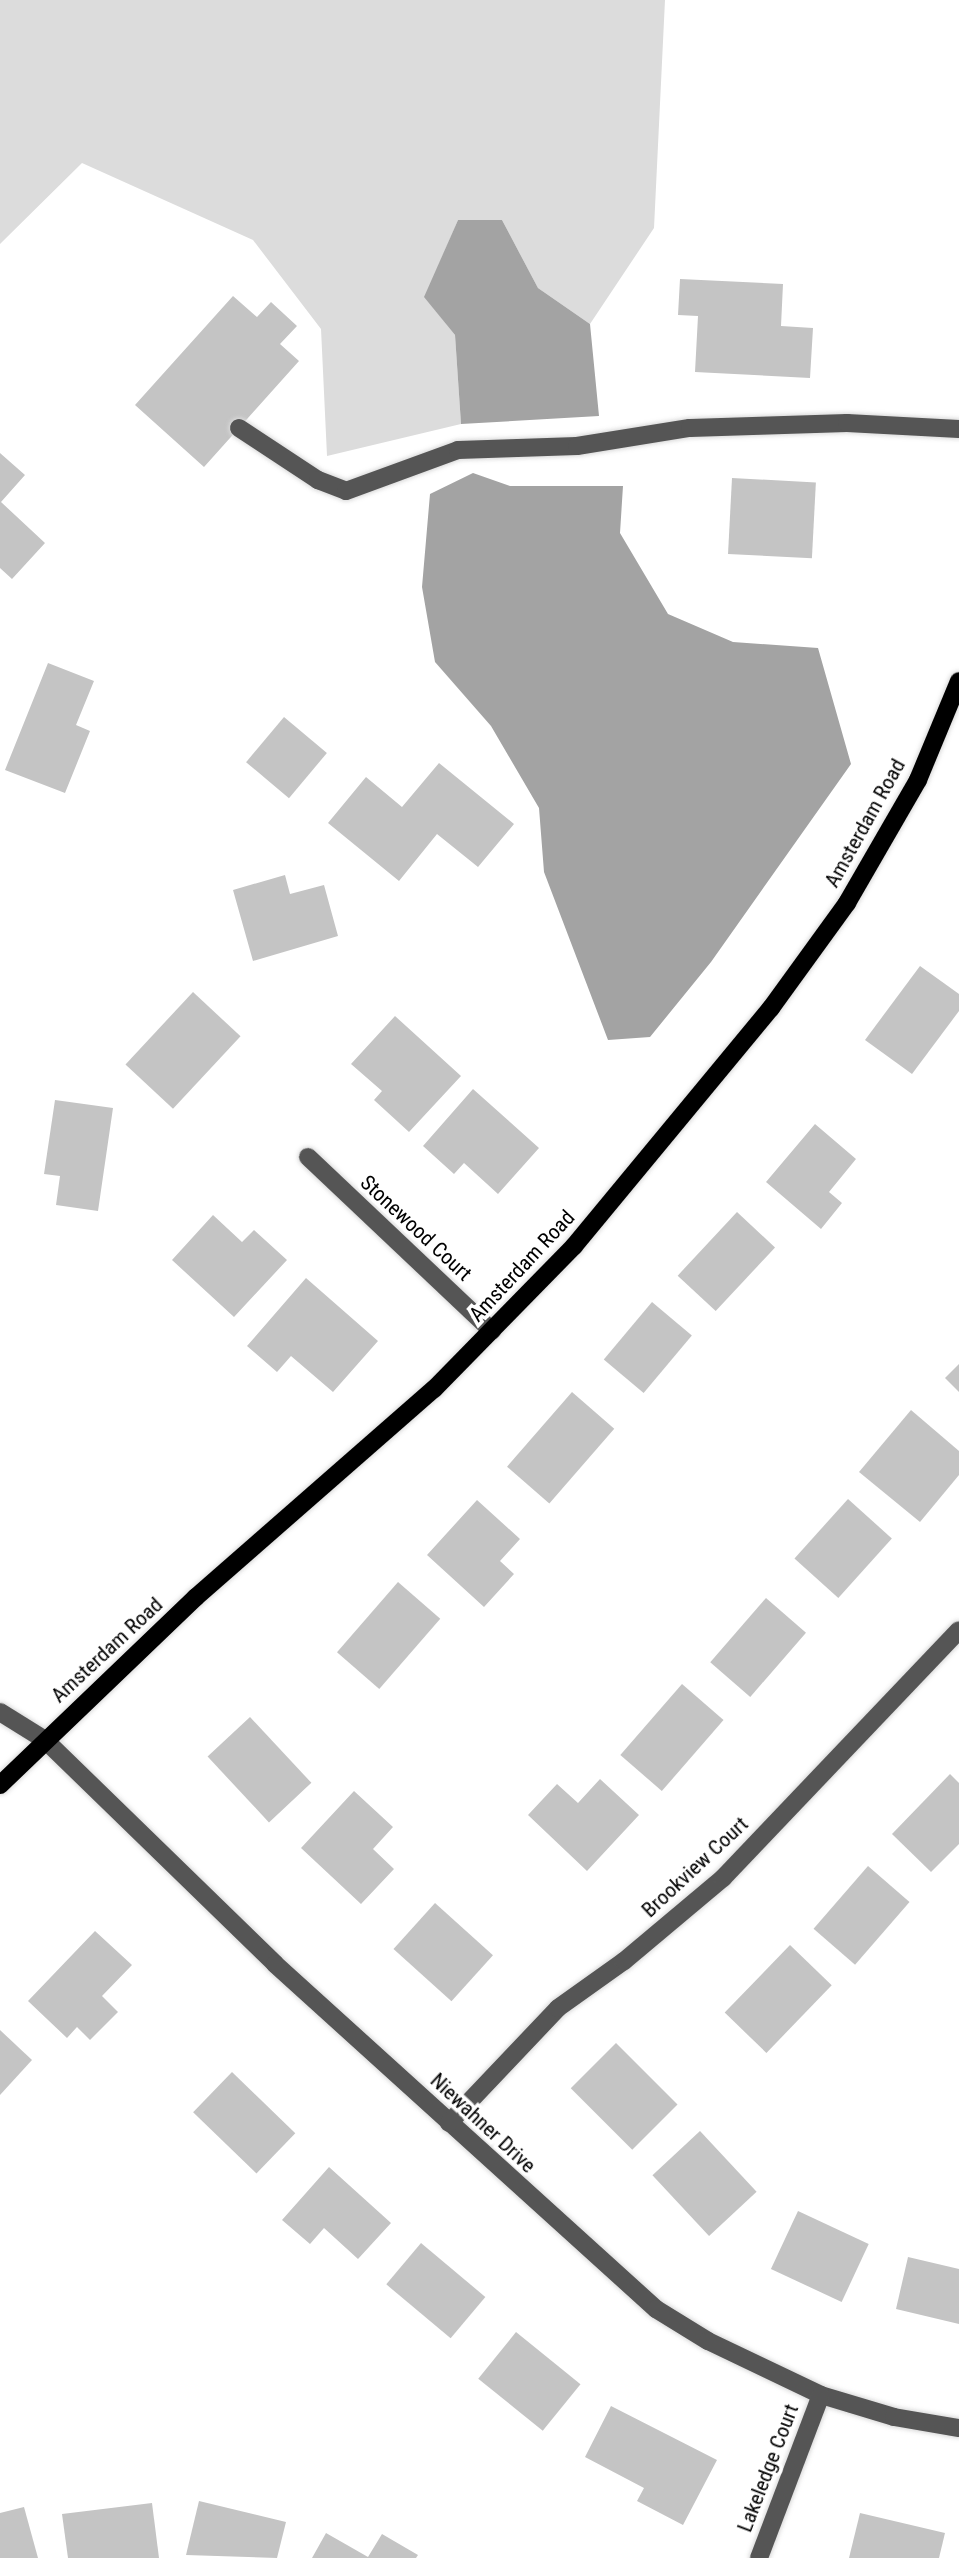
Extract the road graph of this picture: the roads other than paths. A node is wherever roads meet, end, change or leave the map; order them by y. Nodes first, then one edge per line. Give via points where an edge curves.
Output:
1 (239, 428) dead end
2 (959, 429) edge
3 (959, 681) edge
4 (308, 1157) dead end
5 (492, 1331) junction
6 (959, 1630) edge
7 (0, 1712) edge
8 (45, 1740) junction
9 (0, 1785) edge
10 (449, 2123) junction
11 (821, 2395) junction
12 (959, 2428) edge
13 (759, 2558) edge

1 - 2 street via 318,480 346,491 458,450 578,446 690,428 847,423
3 - 5 main road, Amsterdam Road via 918,780 824,935 771,1008 574,1246
4 - 5 street, Stonewood Court
5 - 8 main road, Amsterdam Road via 435,1389 196,1597
6 - 10 street, Brookview Court via 723,1878 625,1961 558,2008
7 - 8 street, Niewahner Drive
8 - 9 main road, Amsterdam Road
8 - 10 street, Niewahner Drive via 275,1964
10 - 11 street, Niewahner Drive via 656,2309 708,2341
11 - 12 street, Niewahner Drive via 894,2417
11 - 13 street, Lakeledge Court

